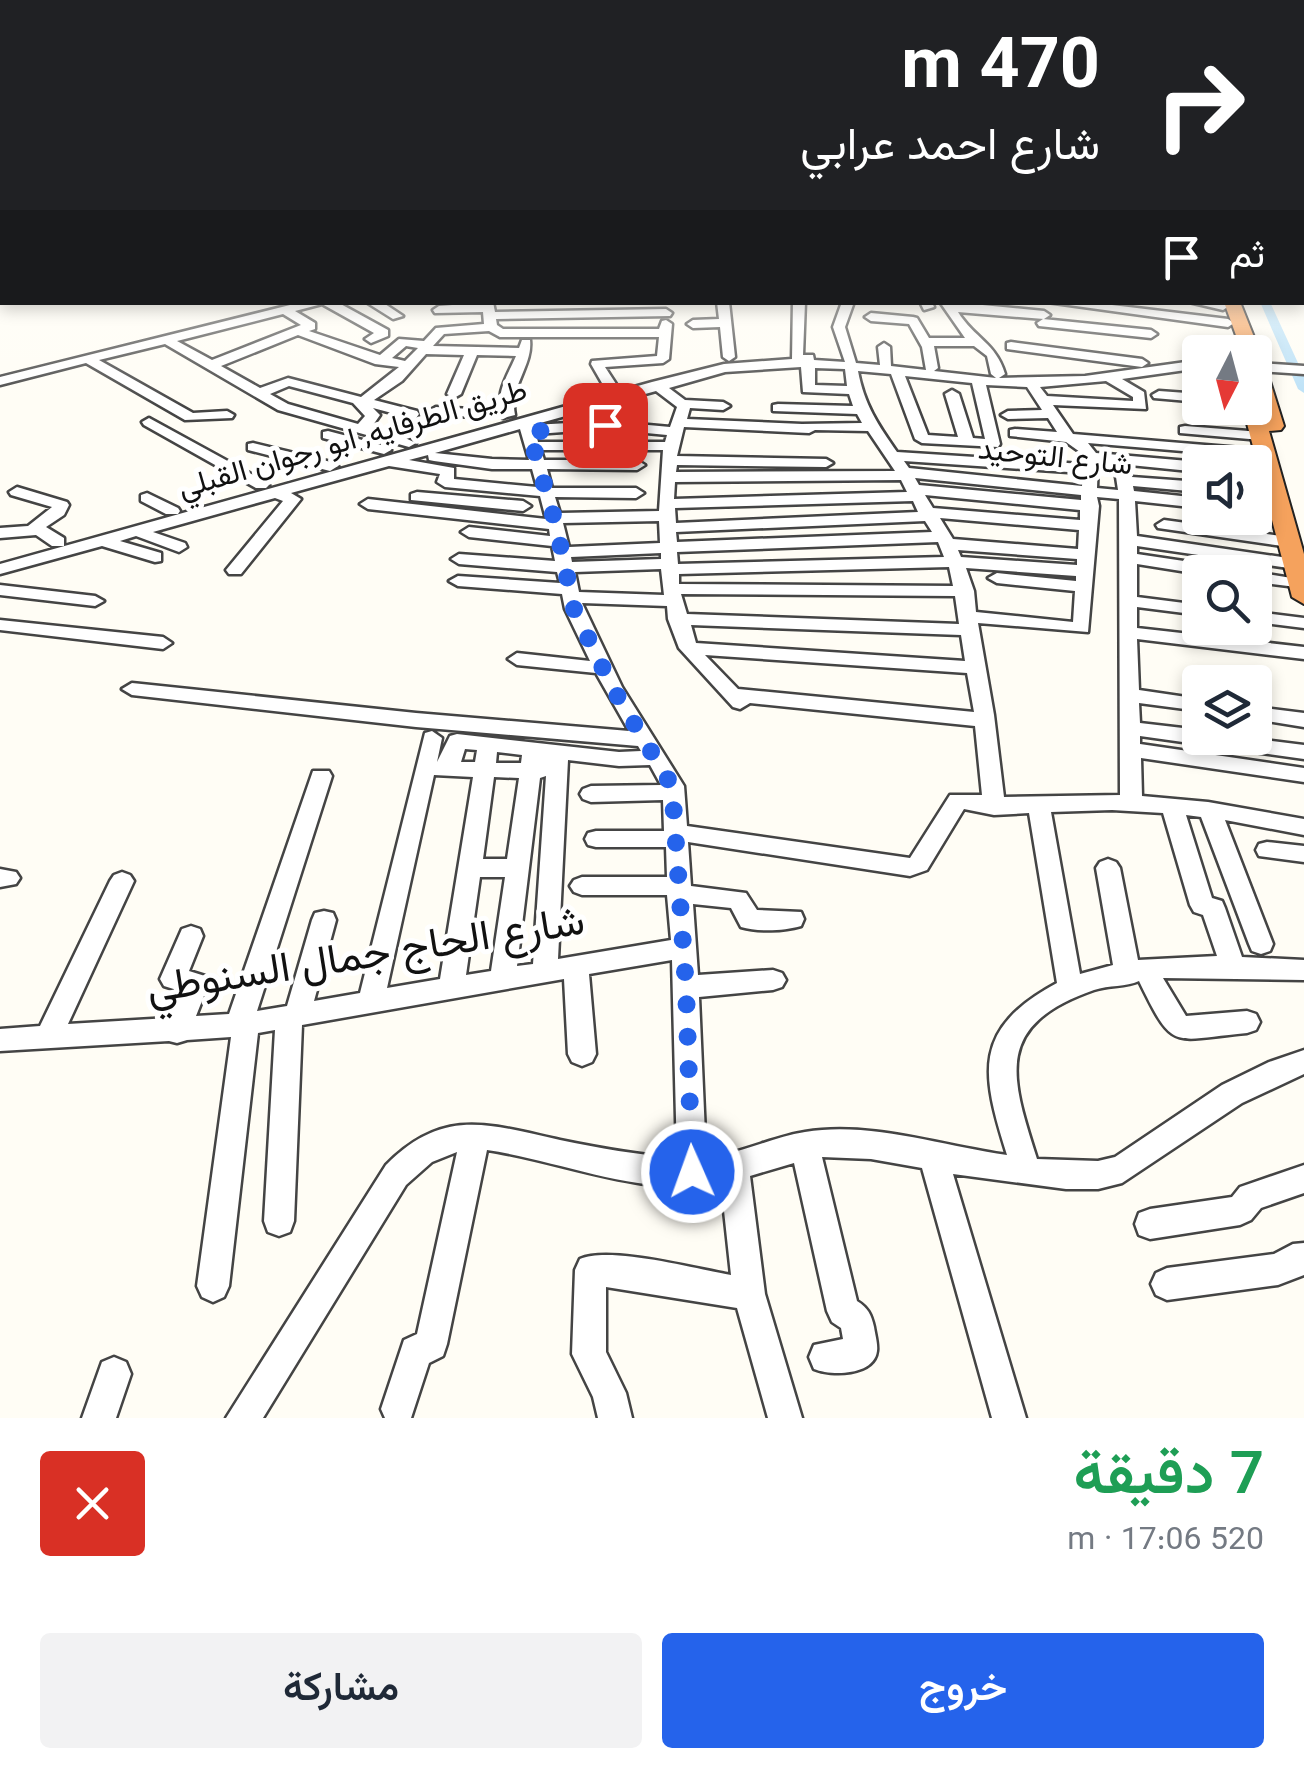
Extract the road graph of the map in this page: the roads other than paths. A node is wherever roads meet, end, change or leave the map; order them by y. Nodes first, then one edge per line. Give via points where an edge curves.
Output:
1 (307, 305) edge
2 (333, 305) edge
3 (377, 305) edge
4 (802, 305) edge
5 (846, 305) edge
6 (949, 305) edge
7 (1157, 305) edge
8 (440, 306) edge
9 (1226, 310) edge
10 (286, 311) junction
11 (1047, 313) edge
12 (723, 314) edge
13 (489, 315) edge
14 (397, 316) dead end
15 (872, 317) dead end
16 (1112, 318) dead end
17 (693, 320) dead end
18 (992, 321) dead end
19 (666, 322) edge
20 (431, 323) dead end
21 (1096, 329) junction
22 (296, 330) junction
23 (334, 333) dead end
24 (1240, 335) edge
25 (371, 339) dead end
26 (167, 340) junction
27 (628, 342) junction
28 (926, 342) junction
29 (979, 342) junction
30 (522, 344) junction
31 (884, 347) dead end
32 (1052, 347) junction
33 (425, 348) junction
34 (1028, 348) junction
35 (472, 351) junction
36 (385, 356) junction
37 (1097, 356) junction
38 (88, 359) junction
39 (804, 360) junction
40 (637, 361) junction
41 (1148, 362) junction
42 (1272, 362) edge
43 (214, 364) junction
44 (851, 365) junction
45 (409, 366) junction
46 (740, 367) junction
47 (892, 368) junction
48 (931, 368) junction
49 (1304, 370) edge
50 (1182, 372) edge
51 (998, 374) junction
52 (1108, 377) junction
53 (1182, 377) edge
54 (1072, 378) junction
55 (1033, 379) junction
56 (978, 380) junction
57 (0, 381) edge
58 (1182, 384) edge
59 (657, 385) junction
60 (611, 387) junction
61 (854, 390) junction
62 (256, 394) junction
63 (454, 394) dead end
64 (952, 394) dead end
65 (1159, 395) dead end
66 (476, 396) dead end
67 (360, 402) junction
68 (683, 404) junction
69 (723, 406) dead end
70 (1045, 406) junction
71 (778, 408) dead end
72 (1012, 408) dead end
73 (862, 410) junction
74 (436, 411) dead end
75 (226, 415) dead end
76 (751, 416) dead end
77 (472, 419) junction
78 (149, 422) dead end
79 (768, 422) dead end
80 (1113, 422) dead end
81 (808, 426) junction
82 (873, 427) junction
83 (362, 429) junction
84 (310, 430) dead end
85 (1016, 433) dead end
86 (1066, 435) junction
87 (1189, 435) dead end
88 (967, 442) junction
89 (1207, 445) edge
90 (1036, 446) junction
91 (811, 448) dead end
92 (397, 449) junction
93 (1089, 459) junction
94 (1121, 460) junction
95 (1182, 460) edge
96 (1182, 465) edge
97 (330, 466) junction
98 (637, 466) dead end
99 (1015, 466) junction
100 (434, 469) junction
101 (306, 473) junction
102 (670, 477) junction
103 (1272, 485) edge
104 (1182, 487) edge
105 (268, 488) junction
106 (1127, 488) junction
107 (17, 492) dead end
108 (636, 493) dead end
109 (387, 494) dead end
110 (917, 494) junction
111 (410, 496) junction
112 (1091, 497) junction
113 (146, 498) dead end
114 (1182, 499) edge
115 (368, 504) dead end
116 (547, 504) junction
117 (172, 511) junction
118 (1164, 525) dead end
119 (1089, 526) junction
120 (36, 530) junction
121 (136, 531) junction
122 (469, 532) dead end
123 (0, 533) edge
124 (102, 540) junction
125 (58, 542) junction
126 (1062, 542) dead end
127 (179, 546) dead end
128 (1131, 549) junction
129 (154, 557) dead end
130 (0, 558) edge
131 (459, 559) dead end
132 (669, 560) junction
133 (1182, 562) edge
134 (1299, 565) edge
135 (0, 569) edge
136 (235, 570) dead end
137 (1085, 571) junction
138 (1272, 572) edge
139 (960, 576) junction
140 (458, 581) dead end
141 (0, 590) edge
142 (95, 601) dead end
143 (1128, 601) junction
144 (674, 603) junction
145 (1182, 608) edge
146 (1272, 618) edge
147 (970, 623) junction
148 (1304, 623) edge
149 (0, 626) edge
150 (1128, 632) junction
151 (163, 643) dead end
152 (688, 648) junction
153 (1304, 653) edge
154 (517, 659) dead end
155 (602, 668) junction
156 (975, 668) junction
157 (132, 689) dead end
158 (1129, 695) junction
159 (1182, 703) edge
160 (1272, 715) edge
161 (984, 720) junction
162 (1304, 720) edge
163 (432, 738) dead end
164 (1130, 738) junction
165 (1182, 738) edge
166 (641, 739) junction
167 (488, 746) junction
168 (1272, 748) edge
169 (1304, 752) edge
170 (656, 758) junction
171 (531, 760) junction
172 (557, 762) junction
173 (437, 769) junction
174 (484, 770) junction
175 (1304, 774) edge
176 (321, 776) dead end
177 (674, 792) junction
178 (592, 794) dead end
179 (1132, 803) junction
180 (994, 806) junction
181 (1172, 806) junction
182 (1039, 807) junction
183 (1210, 811) junction
184 (1304, 827) edge
185 (675, 835) junction
186 (596, 839) dead end
187 (1267, 850) dead end
188 (1304, 854) edge
189 (470, 868) junction
190 (518, 868) junction
191 (1108, 868) dead end
192 (122, 882) dead end
193 (582, 886) dead end
194 (678, 890) junction
195 (792, 919) dead end
196 (324, 920) dead end
197 (191, 936) dead end
198 (1261, 944) dead end
199 (683, 948) junction
200 (576, 966) junction
201 (1233, 967) junction
202 (546, 970) junction
203 (1304, 970) edge
204 (1138, 973) junction
205 (502, 978) junction
206 (773, 980) dead end
207 (452, 986) junction
208 (686, 987) junction
209 (1070, 987) junction
210 (370, 1003) junction
211 (293, 1016) junction
212 (1247, 1022) dead end
213 (242, 1024) junction
214 (177, 1032) junction
215 (49, 1036) junction
216 (0, 1040) edge
217 (582, 1054) dead end
218 (1304, 1062) edge
219 (475, 1136) junction
220 (805, 1146) junction
221 (933, 1155) junction
222 (734, 1167) junction
223 (1026, 1170) junction
224 (692, 1172) junction
225 (1304, 1179) edge
226 (279, 1221) dead end
227 (1150, 1224) dead end
228 (1304, 1260) edge
229 (1167, 1284) dead end
230 (213, 1286) dead end
231 (749, 1294) junction
232 (826, 1356) dead end
233 (114, 1374) dead end
234 (398, 1409) dead end
235 (99, 1418) edge
236 (243, 1418) edge
237 (615, 1418) edge
238 (785, 1418) edge
239 (1009, 1418) edge

1 - 10 street
2 - 25 street via 384,333
3 - 14 street
4 - 39 street
5 - 44 street via 838,333
6 - 11 street
6 - 29 street
7 - 9 street
8 - 13 street
8 - 20 street
9 - 11 street
9 - 24 highway
10 - 22 street via 311,326
10 - 26 street
11 - 16 street
11 - 18 street
11 - 21 street
11 - 32 street
12 - 17 street
12 - 46 street
13 - 19 street
13 - 30 street
13 - 33 street via 441,330
15 - 28 street via 913,321
19 - 27 street
19 - 30 street
19 - 40 street via 663,358
21 - 37 street
21 - 41 street via 1151,331
22 - 36 street
22 - 43 street
23 - 36 street
26 - 38 street
26 - 43 street
27 - 30 street
27 - 40 street
28 - 29 street
28 - 48 street
29 - 51 street via 996,358
30 - 35 street
30 - 116 street via 506,389
31 - 47 street
32 - 34 street
32 - 34 street via 1006,342
32 - 37 street
33 - 35 street
33 - 36 street via 403,342
33 - 45 street
34 - 55 street
35 - 63 street
36 - 45 street
37 - 41 street
38 - 57 street
38 - 75 street via 190,417
39 - 44 street, طريق الطرفايه, ابو رجوان القبلي
39 - 46 street, طريق الطرفايه, ابو رجوان القبلي
39 - 61 street via 808,389
40 - 60 street via 597,364
41 - 50 street, طريق الطرفايه, ابو رجوان القبلي
41 - 54 street, طريق الطرفايه, ابو رجوان القبلي
42 - 49 street
43 - 62 street
44 - 47 street, طريق الطرفايه, ابو رجوان القبلي
44 - 61 street
45 - 67 street
46 - 59 street, طريق الطرفايه, ابو رجوان القبلي
46 - 60 street, طريق الطرفايه, ابو رجوان القبلي
47 - 48 street, طريق الطرفايه, ابو رجوان القبلي
47 - 56 street, طريق الطرفايه, ابو رجوان القبلي
47 - 88 street via 922,440
48 - 51 street, طريق الطرفايه, ابو رجوان القبلي
51 - 55 street, طريق الطرفايه, ابو رجوان القبلي
52 - 53 street, طريق الطرفايه, ابو رجوان القبلي
52 - 54 street, طريق الطرفايه, ابو رجوان القبلي
52 - 70 street via 1139,395 1142,406
54 - 55 street, طريق الطرفايه, ابو رجوان القبلي
55 - 56 street, طريق الطرفايه, ابو رجوان القبلي
55 - 70 street
56 - 88 street via 994,443
58 - 65 street
59 - 68 street
59 - 116 street, طريق الطرفايه, ابو رجوان القبلي
60 - 116 street, طريق الطرفايه, ابو رجوان القبلي
61 - 73 street
62 - 67 street via 288,382
62 - 83 street
64 - 88 street
66 - 77 street
67 - 83 street via 372,414
67 - 92 street via 412,414
68 - 69 street
68 - 102 street
70 - 72 street
70 - 80 street via 1110,409
70 - 86 street
71 - 73 street
73 - 82 street
74 - 77 street
76 - 81 street via 808,418
77 - 92 street, طريق الطرفايه, ابو رجوان القبلي
77 - 116 street, طريق الطرفايه, ابو رجوان القبلي
78 - 105 street
79 - 81 street
81 - 82 street
81 - 91 street
81 - 102 street
82 - 110 street
83 - 92 street
84 - 92 street
85 - 90 street
86 - 90 street
86 - 93 street
86 - 95 street
87 - 89 street
90 - 93 street
90 - 99 street via 1020,445
92 - 97 street, طريق الطرفايه, ابو رجوان القبلي
92 - 100 street
92 - 105 street, طريق الطرفايه, ابو رجوان القبلي
92 - 116 street, طريق الطرفايه, ابو رجوان القبلي
92 - 116 street via 472,463
93 - 94 street
93 - 99 street
93 - 112 street
94 - 96 street
94 - 106 street
97 - 101 street, طريق الطرفايه, ابو رجوان القبلي
97 - 101 street via 256,452
98 - 116 street
99 - 110 street, شارع التوحيد
99 - 110 street
99 - 112 street, شارع التوحيد
100 - 111 street
100 - 116 street via 450,472 445,482
101 - 105 street, طريق الطرفايه, ابو رجوان القبلي
102 - 110 street
102 - 110 street
102 - 110 street via 733,456
102 - 116 street
102 - 116 street
102 - 116 street
102 - 132 street
103 - 134 highway
104 - 106 street
105 - 117 street, طريق الطرفايه, ابو رجوان القبلي
105 - 121 street, طريق الطرفايه, ابو رجوان القبلي
105 - 136 street via 293,499
106 - 112 street, شارع التوحيد
106 - 114 street, شارع التوحيد
106 - 128 street
107 - 120 street via 62,506
108 - 116 street
109 - 111 street
110 - 112 street
110 - 119 street
110 - 126 street
110 - 132 street
110 - 137 street
110 - 139 street
111 - 116 street
112 - 119 street
113 - 117 street
115 - 116 street
116 - 122 street
116 - 131 street
116 - 132 street
116 - 140 street
116 - 144 street
116 - 155 street
117 - 125 street, طريق الطرفايه, ابو رجوان القبلي
118 - 134 street
119 - 137 street
120 - 123 street
120 - 125 street
121 - 124 street, طريق الطرفايه, ابو رجوان القبلي
121 - 127 street
124 - 129 street
124 - 135 street, طريق الطرفايه, ابو رجوان القبلي
125 - 130 street, طريق الطرفايه, ابو رجوان القبلي
128 - 133 street
128 - 134 street
128 - 143 street
132 - 139 street
132 - 144 street
134 - 138 street
137 - 139 street
137 - 147 street via 1082,628
139 - 144 street
139 - 147 street
141 - 142 street
143 - 145 street
143 - 150 street
144 - 147 street
144 - 152 street
146 - 148 street
147 - 156 street
149 - 151 street
150 - 153 street
150 - 158 street
152 - 156 street
152 - 161 street via 735,699
154 - 155 street
155 - 166 street
156 - 161 street
157 - 166 street
158 - 159 street
158 - 164 street
160 - 162 street
161 - 180 street
163 - 173 street
164 - 165 street
164 - 175 street
164 - 179 street
166 - 170 street
167 - 171 street
167 - 173 street via 456,742
167 - 174 street
168 - 169 street
170 - 172 street
170 - 177 street
171 - 172 street
171 - 174 street
171 - 190 street
172 - 202 street
173 - 174 street
173 - 210 street
174 - 189 street
176 - 213 street
177 - 178 street
177 - 185 street
179 - 181 street
179 - 182 street
180 - 182 street
180 - 185 street via 958,800 914,866
181 - 183 street
181 - 201 street via 1202,904 1213,908
182 - 209 street
183 - 184 street
183 - 198 street
185 - 186 street
185 - 194 street
187 - 188 street
189 - 190 street
189 - 207 street
190 - 205 street
191 - 204 street
192 - 215 street
193 - 194 street
194 - 195 street via 738,899 750,920
194 - 199 street
196 - 211 street
197 - 214 street via 173,979 196,984
199 - 200 street, شارع الحاج جمال السنوطي
199 - 208 street
200 - 202 street, شارع الحاج جمال السنوطي
200 - 217 street
201 - 203 street
201 - 204 street
202 - 205 street, شارع الحاج جمال السنوطي
204 - 209 street
204 - 212 street via 1181,1028
205 - 207 street, شارع الحاج جمال السنوطي
206 - 208 street
207 - 210 street, شارع الحاج جمال السنوطي
208 - 224 street
209 - 223 street via 1031,1012 1006,1041 1007,1101
210 - 211 street, شارع الحاج جمال السنوطي
211 - 213 street, شارع الحاج جمال السنوطي
211 - 226 street
213 - 214 street, شارع الحاج جمال السنوطي
213 - 230 street
214 - 215 street, شارع الحاج جمال السنوطي
215 - 216 street, شارع الحاج جمال السنوطي
218 - 223 street via 1236,1091 1112,1174
219 - 224 street
219 - 234 street via 432,1344 416,1352
219 - 236 street via 427,1148 396,1175
220 - 221 street via 840,1143
220 - 222 street
220 - 232 street via 843,1312 856,1319 861,1350
221 - 223 street
221 - 239 street
222 - 224 street
222 - 231 street
225 - 227 street via 1252,1197 1240,1210
228 - 229 street
231 - 237 street via 591,1270 589,1354
231 - 238 street
233 - 235 street

